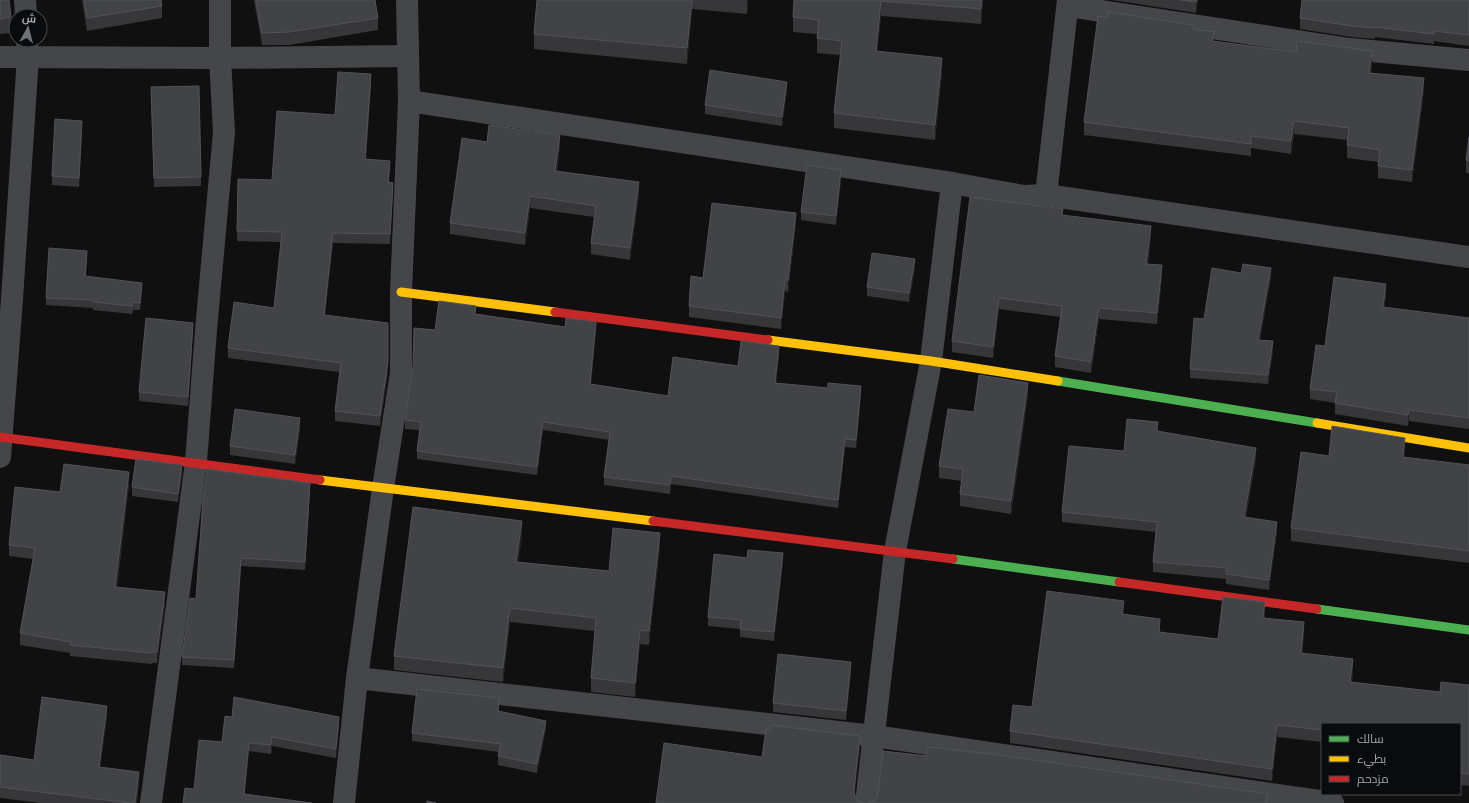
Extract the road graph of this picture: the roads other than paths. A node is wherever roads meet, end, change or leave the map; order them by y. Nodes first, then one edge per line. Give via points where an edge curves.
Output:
1 (220, 0) edge
2 (407, 0) edge
3 (1068, 3) edge
4 (27, 49) edge
5 (408, 56) junction
6 (0, 57) edge
7 (220, 58) junction
8 (1469, 60) edge
9 (409, 102) junction
10 (952, 184) junction
11 (1046, 195) junction
12 (1469, 257) edge
13 (401, 292) junction
14 (931, 361) junction
15 (1, 444) edge
16 (1469, 448) edge
17 (196, 462) junction
18 (383, 488) junction
19 (895, 551) junction
20 (1469, 630) edge
21 (357, 678) junction
22 (874, 736) junction
23 (151, 803) edge
24 (344, 803) edge
25 (866, 803) edge
26 (1333, 803) edge

1 - 7 street
2 - 5 street
3 - 8 street via 1350,49
3 - 11 street
4 - 6 street
4 - 7 street
4 - 15 street
5 - 7 street
5 - 9 street
7 - 17 street via 224,132
9 - 10 street
9 - 13 street
10 - 11 street via 1024,196
10 - 14 street
11 - 12 street
13 - 14 street
13 - 18 street via 401,373
14 - 16 street
14 - 19 street
15 - 17 street
17 - 18 street
17 - 23 street
18 - 19 street
18 - 21 street
19 - 20 street
19 - 22 street
21 - 22 street
21 - 24 street
22 - 25 street
22 - 26 street

